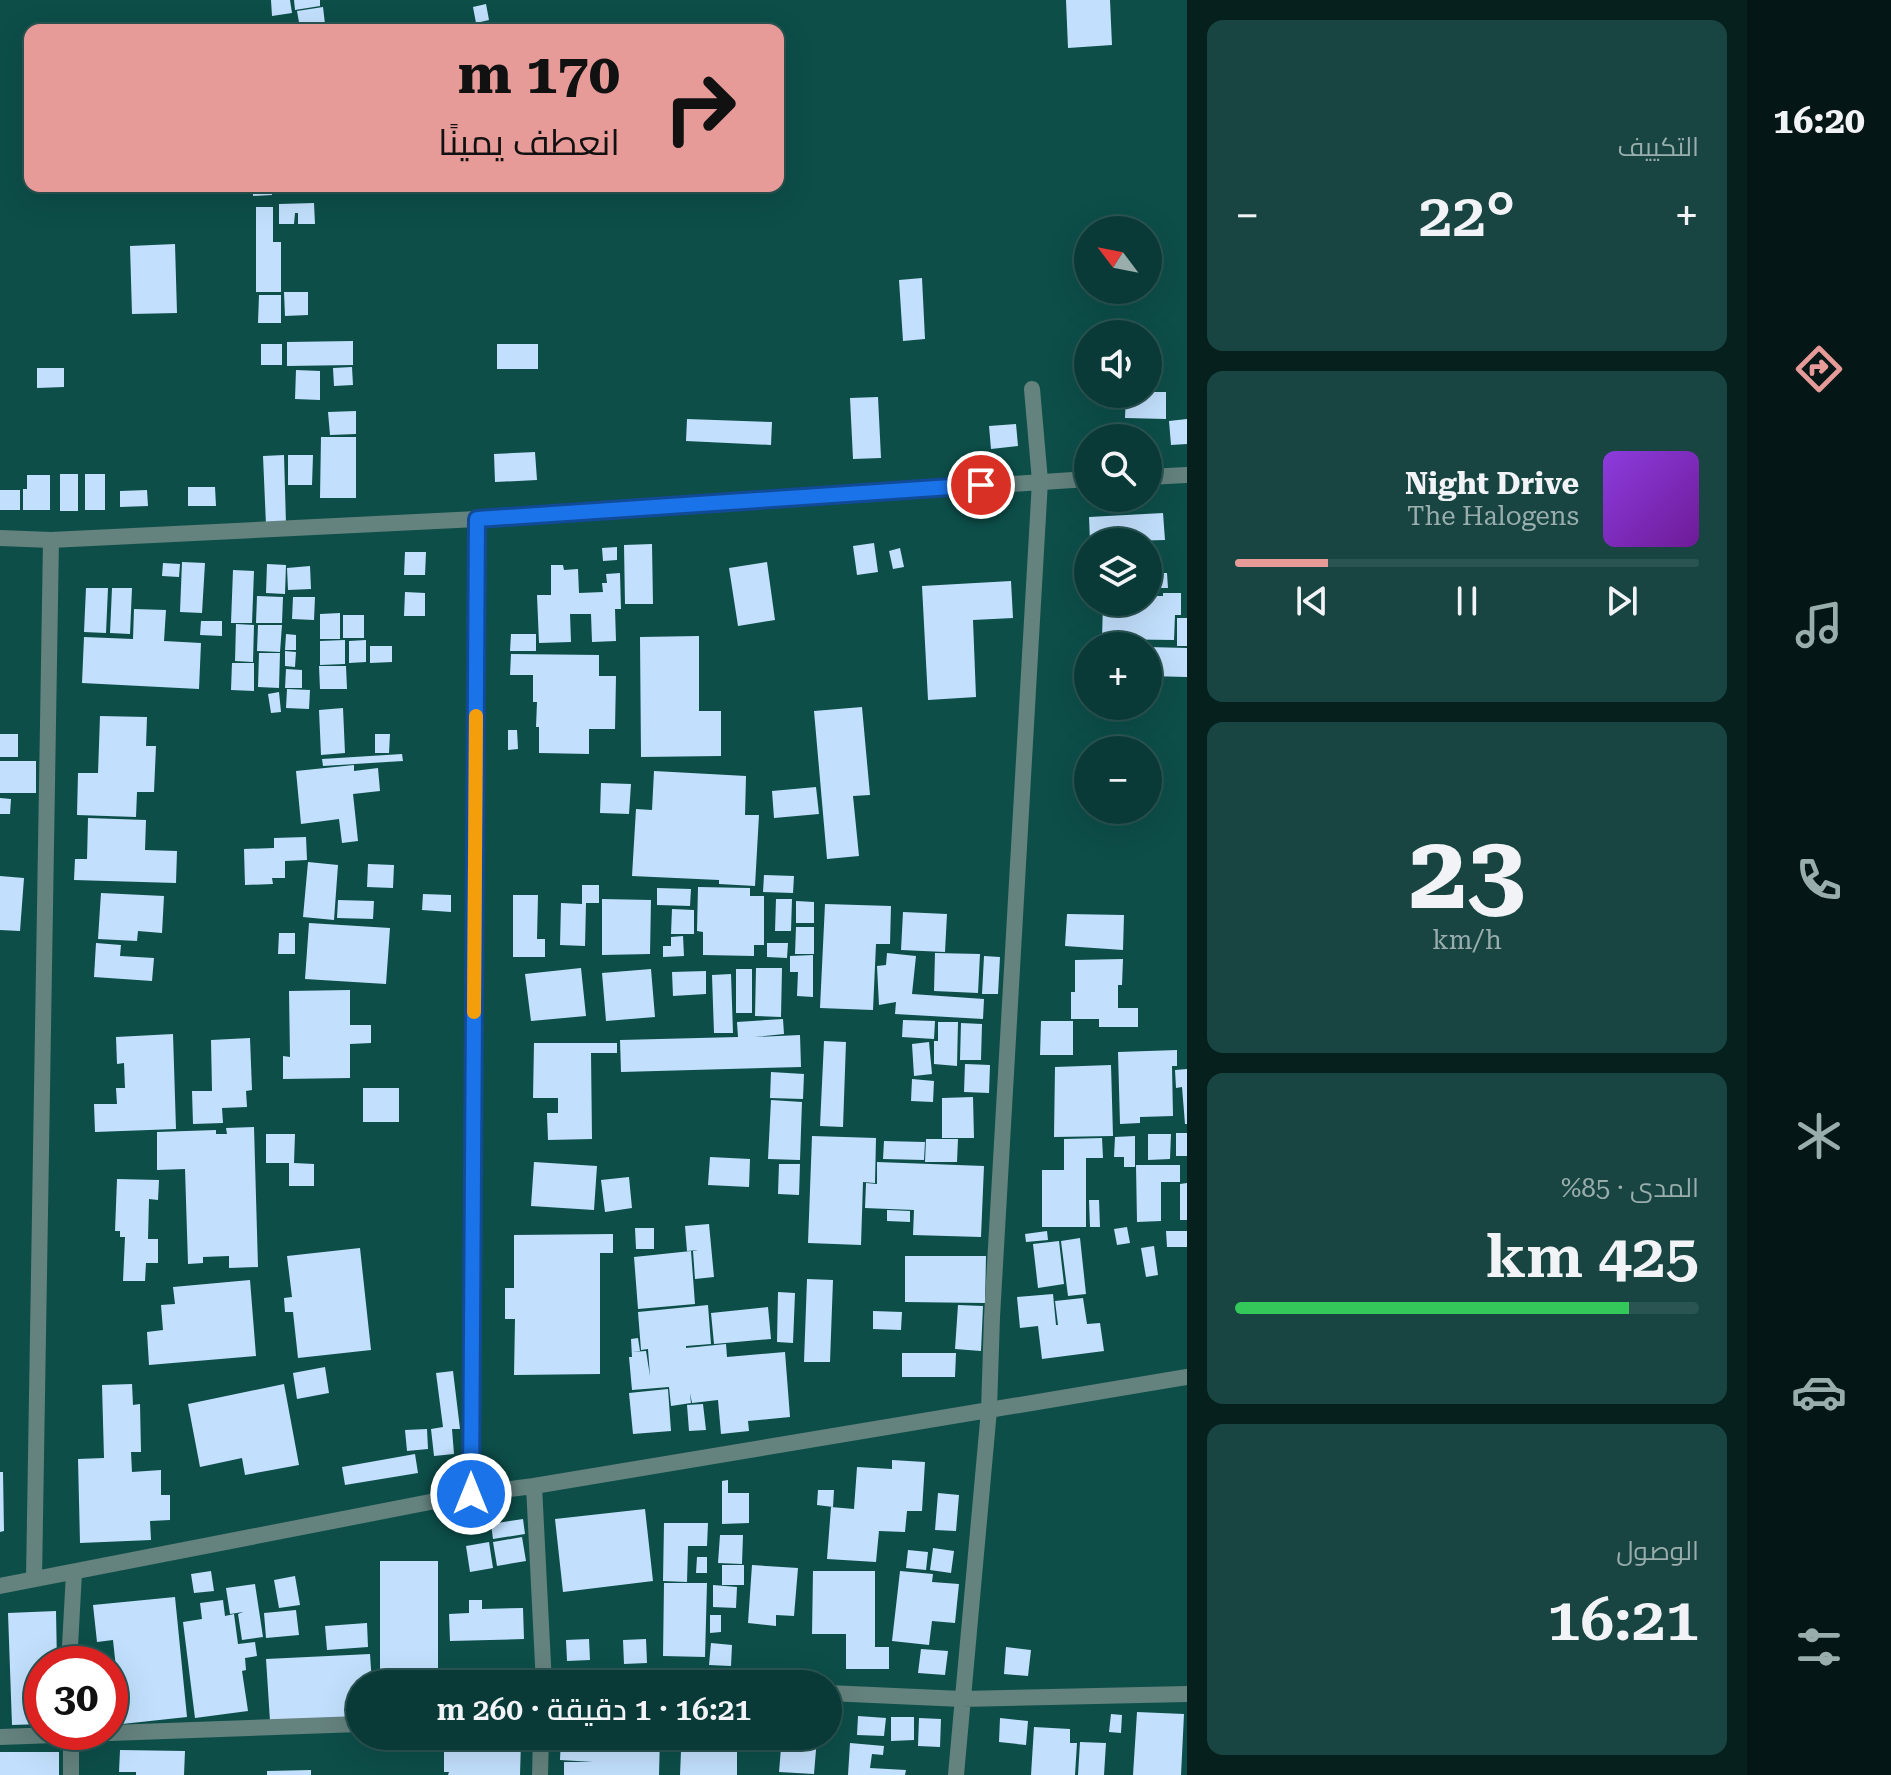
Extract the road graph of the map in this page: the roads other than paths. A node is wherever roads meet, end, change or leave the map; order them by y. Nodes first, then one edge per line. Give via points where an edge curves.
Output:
1 (1032, 389) dead end
2 (1187, 475) edge
3 (1162, 476) edge
4 (1074, 480) edge
5 (1040, 481) junction
6 (477, 519) junction
7 (0, 538) edge
8 (51, 540) junction
9 (1187, 1377) edge
10 (989, 1410) junction
11 (534, 1486) junction
12 (471, 1494) junction
13 (74, 1573) junction
14 (34, 1579) junction
15 (0, 1586) edge
16 (70, 1646) edge
17 (543, 1670) edge
18 (842, 1694) edge
19 (1187, 1694) edge
20 (962, 1699) junction
21 (346, 1724) edge
22 (128, 1732) edge
23 (24, 1736) edge
24 (0, 1737) edge
25 (71, 1750) edge
26 (541, 1750) edge
27 (71, 1775) edge
28 (540, 1775) edge
29 (956, 1775) edge

1 - 5 street
2 - 3 street
4 - 5 street
5 - 6 street
5 - 10 street
6 - 8 street
6 - 12 street
7 - 8 street
8 - 14 street
9 - 10 street
10 - 11 street
10 - 20 street
11 - 12 street
11 - 17 street
12 - 13 street
13 - 14 street
13 - 16 street
14 - 15 street
18 - 20 street
19 - 20 street
20 - 29 street
21 - 22 street
23 - 24 street
25 - 27 street
26 - 28 street

